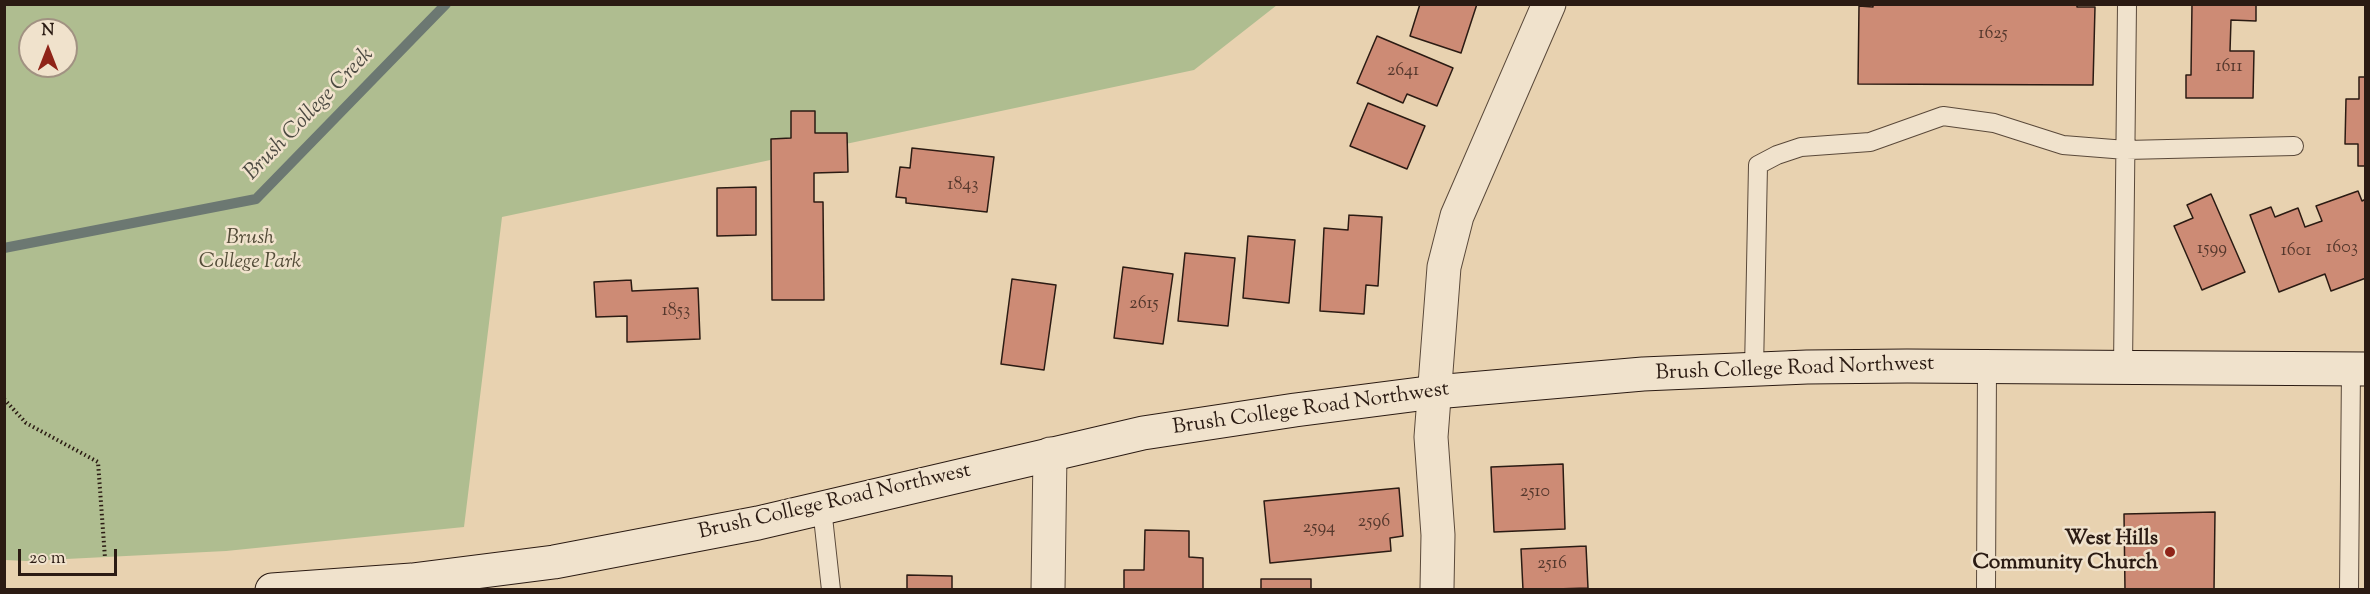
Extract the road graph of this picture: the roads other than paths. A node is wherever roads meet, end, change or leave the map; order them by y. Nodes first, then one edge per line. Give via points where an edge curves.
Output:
1 (1549, 4) edge
2 (2127, 4) edge
3 (2294, 146) dead end
4 (2126, 150) junction
5 (1987, 366) junction
6 (2123, 368) junction
7 (2358, 369) edge
8 (1754, 370) junction
9 (1435, 392) junction
10 (1050, 454) junction
11 (822, 508) junction
12 (462, 582) edge
13 (1436, 589) edge
14 (272, 590) edge
15 (831, 590) edge
16 (1048, 590) edge
17 (1986, 590) edge
18 (2349, 590) edge

1 - 9 street via 1457,216 1444,267
2 - 4 lane
3 - 4 lane
4 - 6 lane
4 - 8 lane via 2063,145 1994,123 1943,116 1870,142 1801,147 1758,165
5 - 6 street, Brush College Road Northwest
5 - 8 street, Brush College Road Northwest
5 - 17 lane
6 - 7 street, Brush College Road Northwest
7 - 18 lane
8 - 9 street, Brush College Road Northwest via 1643,374
9 - 10 street, Brush College Road Northwest via 1155,432
9 - 13 street via 1431,437 1438,535
10 - 11 street, Brush College Road Northwest
10 - 16 street
11 - 12 street, Brush College Road Northwest
11 - 15 lane
12 - 14 street, Brush College Road Northwest via 412,580

